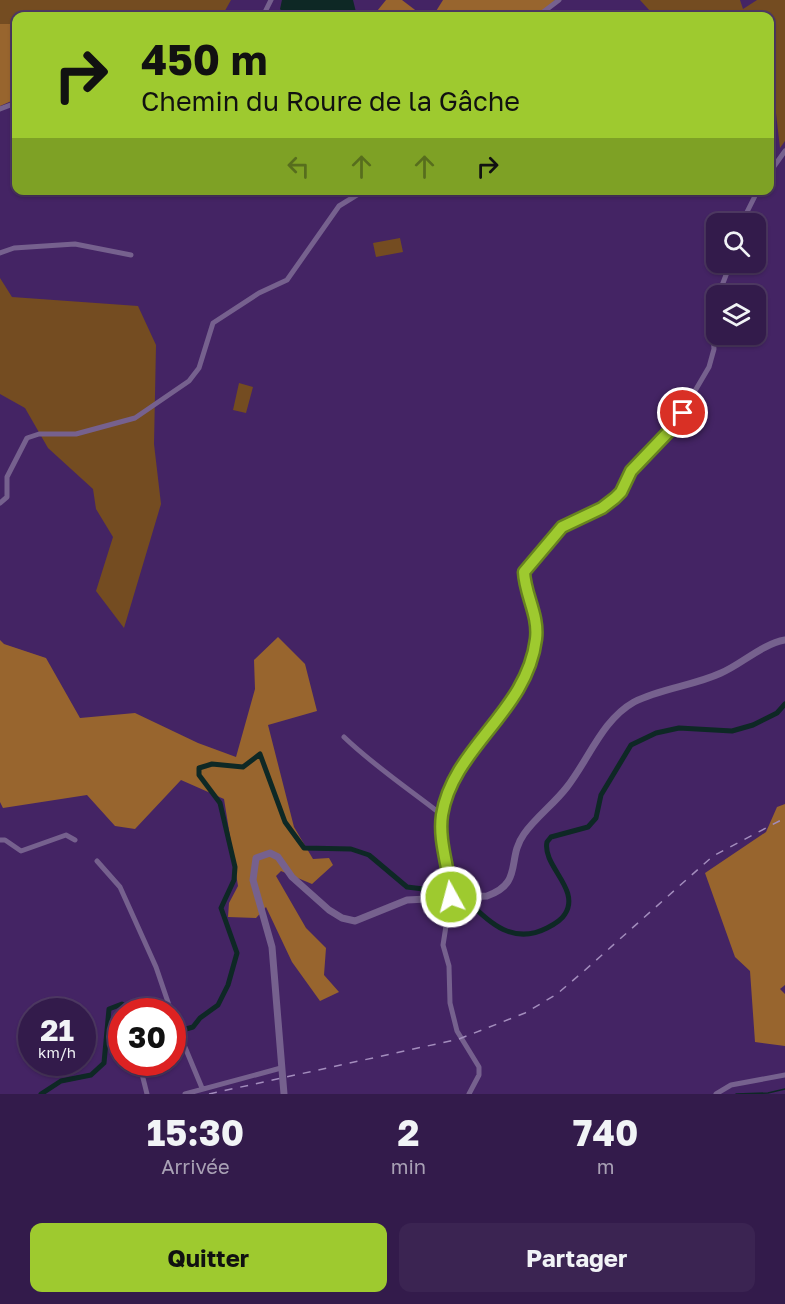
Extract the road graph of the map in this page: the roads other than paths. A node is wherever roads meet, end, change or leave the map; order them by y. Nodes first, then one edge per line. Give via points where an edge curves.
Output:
1 (560, 0) edge
2 (544, 12) edge
3 (785, 151) edge
4 (774, 166) edge
5 (357, 195) edge
6 (756, 195) edge
7 (746, 213) edge
8 (0, 253) edge
9 (131, 255) dead end
10 (714, 345) edge
11 (0, 503) edge
12 (785, 640) edge
13 (344, 737) dead end
14 (442, 815) junction
15 (0, 840) edge
16 (75, 840) dead end
17 (98, 861) dead end
18 (451, 897) junction
19 (426, 898) junction
20 (167, 998) edge
21 (186, 1050) edge
22 (281, 1068) junction
23 (785, 1075) edge
24 (142, 1076) edge
25 (202, 1088) junction
26 (147, 1094) edge
27 (185, 1094) edge
28 (284, 1094) edge
29 (469, 1094) edge
30 (716, 1094) edge

1 - 2 street
3 - 4 street
5 - 11 street via 339,206 287,280 229,310 213,323 199,368 189,381 135,418 76,434 39,434 27,438 7,477 7,497
6 - 7 street
8 - 9 street via 14,248 75,244
10 - 14 street via 709,367 675,425 631,471 621,492 602,508 562,527 524,572 537,627 527,670 519,693 458,771
12 - 18 street via 711,677 632,704 612,720 569,784 525,832 506,888 488,896
13 - 14 street via 362,756
14 - 18 street
15 - 16 street via 21,851 66,835
17 - 20 street via 120,887
18 - 19 street
19 - 22 street via 396,903 364,920 348,920 329,910 292,877 278,857 270,853 256,858 252,880 272,947
19 - 29 street via 449,908 443,945 449,966 450,1003 457,1031 479,1075
21 - 25 street
22 - 25 street
22 - 28 street
23 - 30 street via 731,1085
24 - 26 street
25 - 27 street

